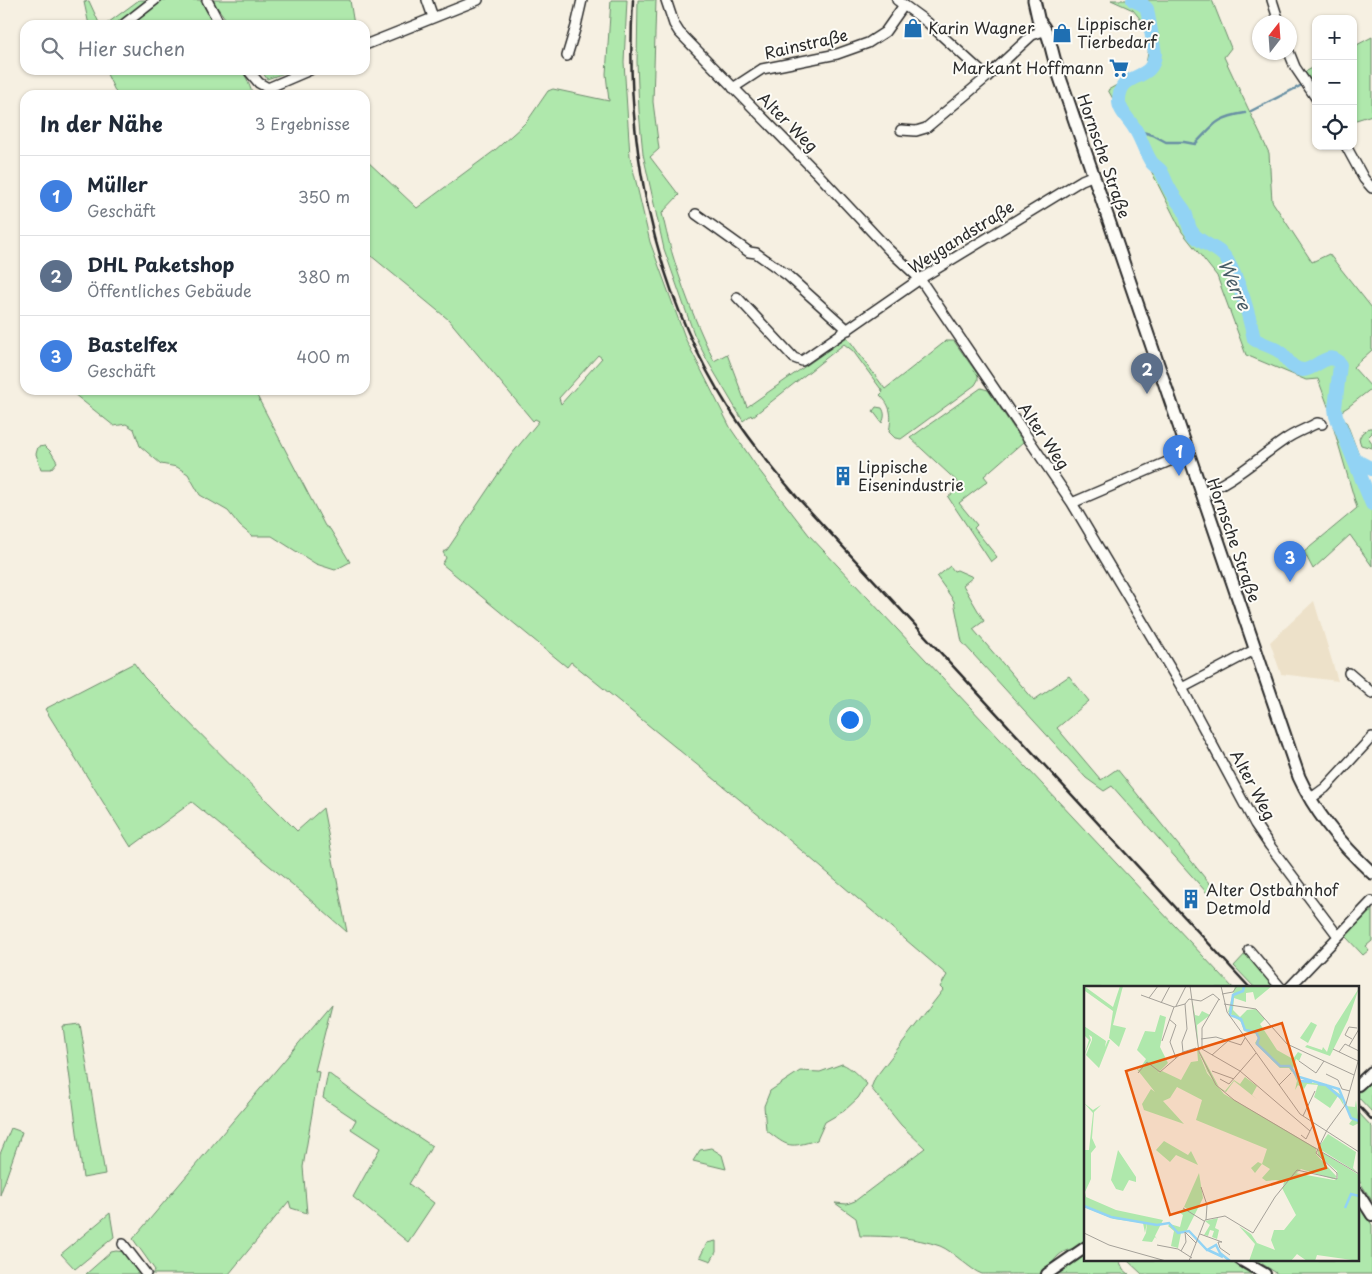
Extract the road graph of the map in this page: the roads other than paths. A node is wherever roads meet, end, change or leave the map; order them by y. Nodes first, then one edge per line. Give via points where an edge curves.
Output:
1 (155, 0) edge
2 (206, 0) edge
3 (427, 0) edge
4 (478, 0) edge
5 (582, 0) edge
6 (666, 0) edge
7 (1034, 0) edge
8 (1272, 0) edge
9 (900, 3) edge
10 (1277, 15) edge
11 (433, 17) junction
12 (129, 20) edge
13 (217, 20) edge
14 (1042, 28) junction
15 (370, 43) edge
16 (567, 56) dead end
17 (1292, 60) edge
18 (252, 75) edge
19 (298, 75) edge
20 (987, 77) junction
21 (733, 88) junction
22 (1312, 92) edge
23 (901, 130) dead end
24 (1348, 150) edge
25 (1094, 175) junction
26 (1372, 188) edge
27 (696, 214) dead end
28 (920, 279) junction
29 (737, 297) dead end
30 (848, 330) junction
31 (1322, 424) dead end
32 (1188, 453) junction
33 (1201, 493) junction
34 (1072, 503) junction
35 (1254, 650) junction
36 (1350, 673) dead end
37 (1182, 688) junction
38 (1372, 693) edge
39 (1372, 737) edge
40 (1310, 799) junction
41 (1372, 873) edge
42 (1372, 901) edge
43 (1338, 936) junction
44 (1249, 950) dead end
45 (1279, 986) edge
46 (1291, 986) edge
47 (1372, 1072) edge
48 (1360, 1081) edge
49 (1360, 1196) edge
50 (1372, 1215) edge
51 (123, 1244) dead end
52 (1084, 1248) edge
53 (1244, 1262) edge
54 (146, 1274) edge
55 (1047, 1274) edge
56 (1265, 1274) edge

1 - 12 street
2 - 13 street
3 - 11 street
4 - 11 street
5 - 16 street
6 - 21 street, Alter Weg via 679,32
7 - 14 main road, Hornsche Straße
8 - 10 street
9 - 20 street via 927,22
9 - 21 street, Rainstraße via 885,32 868,43 837,54 762,69
11 - 15 street
14 - 20 street
14 - 25 main road, Hornsche Straße via 1052,48
17 - 22 street
18 - 19 street via 268,88
20 - 23 street via 926,128
21 - 28 street, Alter Weg
24 - 26 street
25 - 28 street, Weygandstraße
25 - 32 main road, Hornsche Straße
27 - 30 street via 787,275
28 - 30 street, Weygandstraße
28 - 34 street, Alter Weg
29 - 30 street, Weygandstraße via 798,360 808,357
31 - 33 street via 1317,423 1284,439 1215,488
32 - 33 main road, Hornsche Straße
32 - 34 street
33 - 35 main road, Hornsche Straße
34 - 37 street, Alter Weg
35 - 37 street
35 - 40 main road, Hornsche Straße via 1290,754
36 - 38 street
37 - 43 street, Alter Weg via 1255,824
39 - 40 street via 1325,788
40 - 41 main road, Hornsche Straße via 1331,830
42 - 43 street
43 - 46 street
44 - 45 street
47 - 48 street
49 - 50 street
51 - 54 street
52 - 55 street
53 - 56 street

